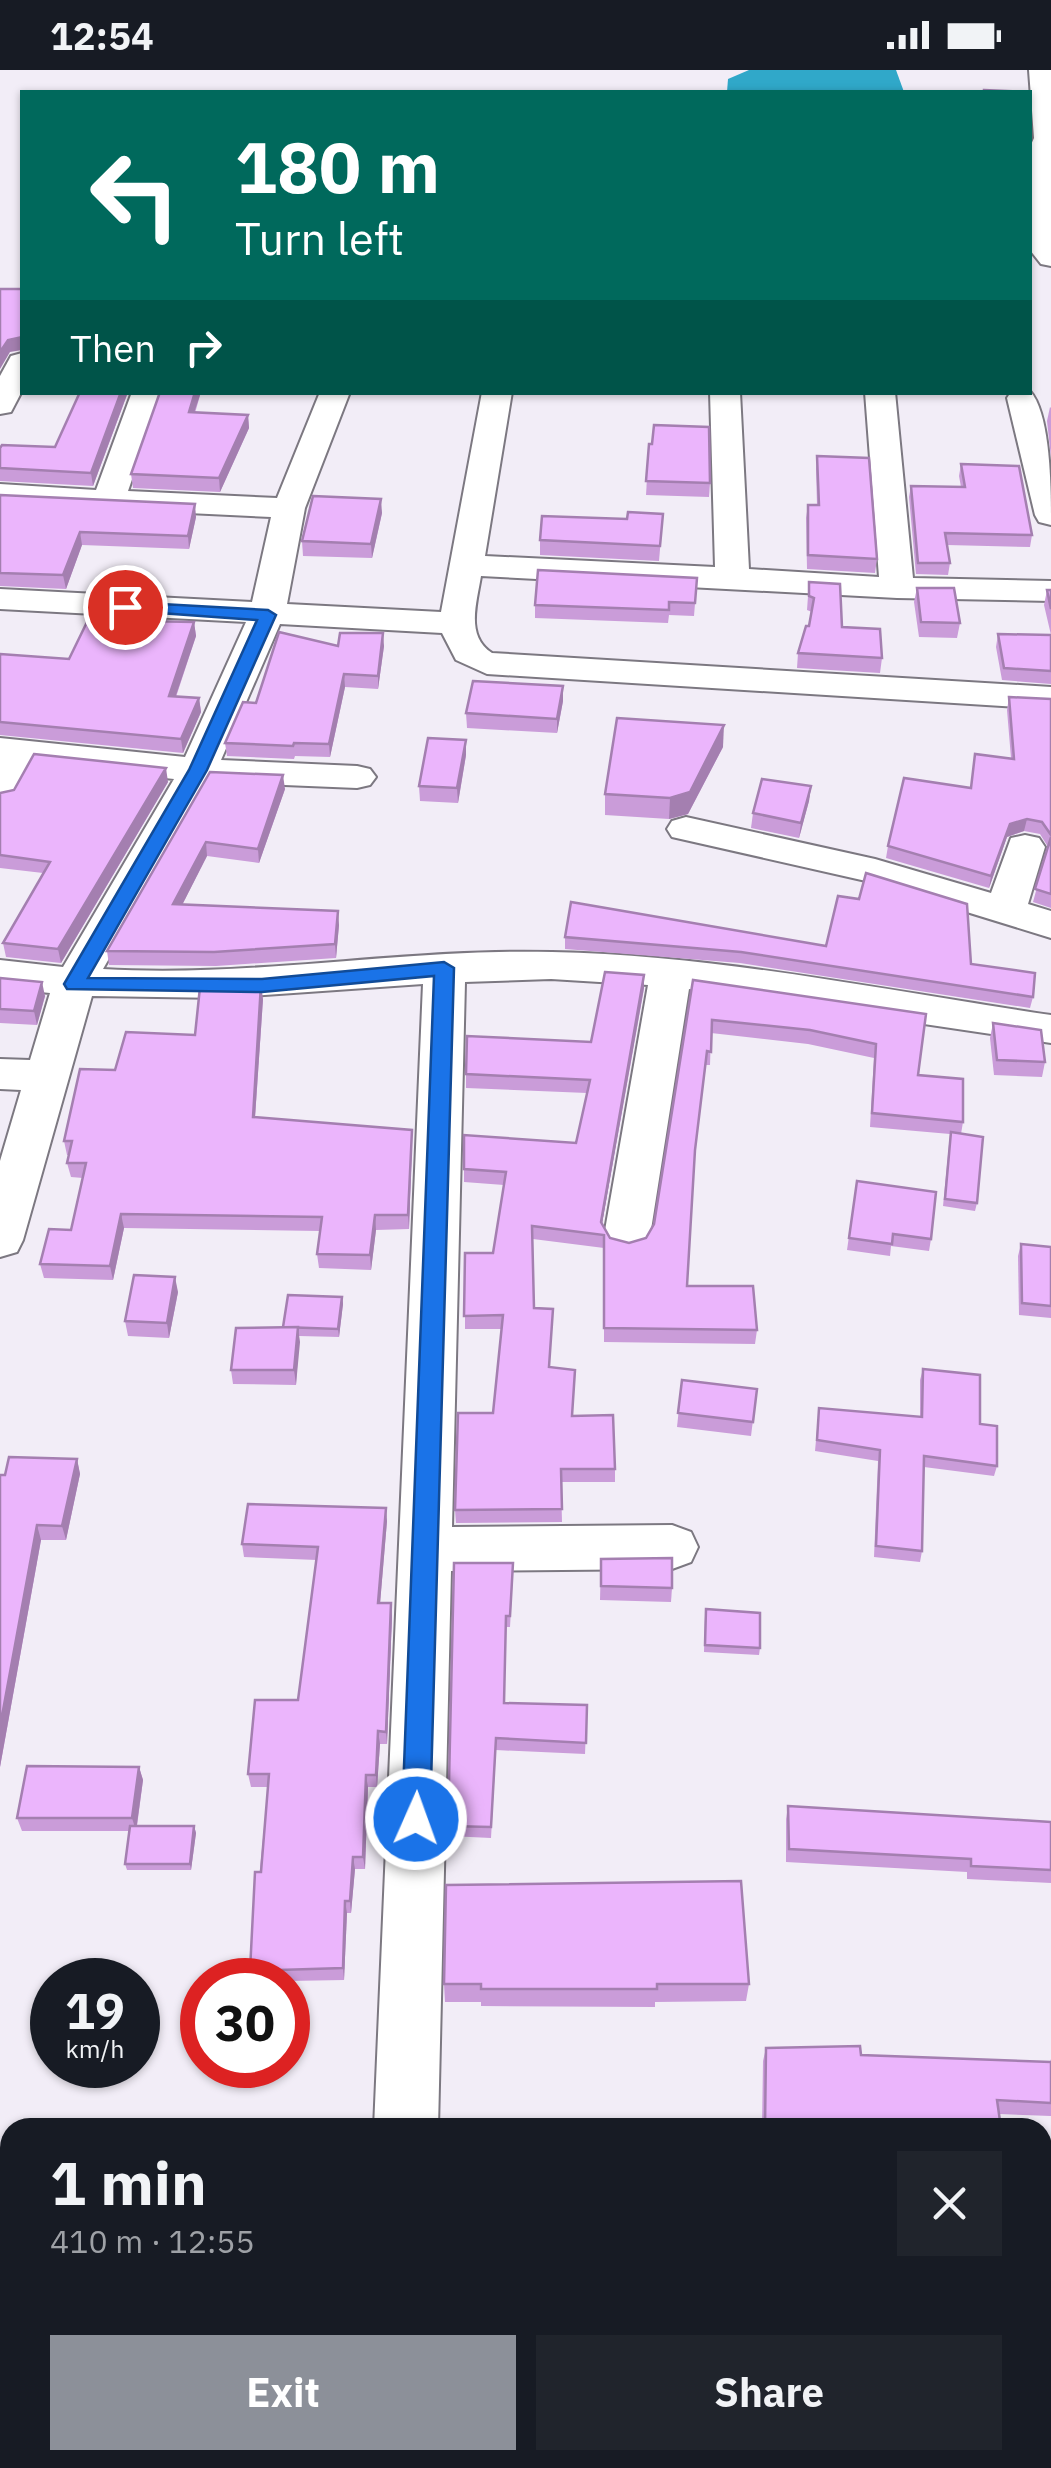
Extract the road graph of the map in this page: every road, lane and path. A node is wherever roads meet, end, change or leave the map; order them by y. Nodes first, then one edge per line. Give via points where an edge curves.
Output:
1 (1041, 70) edge
2 (1051, 258) edge
3 (20, 366) edge
4 (146, 395) edge
5 (333, 395) edge
6 (497, 395) edge
7 (725, 395) edge
8 (880, 395) edge
9 (1022, 398) dead end
10 (0, 405) edge
11 (0, 494) edge
12 (109, 500) junction
13 (289, 508) junction
14 (1051, 515) edge
15 (469, 565) junction
16 (732, 578) junction
17 (897, 588) junction
18 (1051, 591) edge
19 (0, 599) edge
20 (268, 615) junction
21 (456, 623) junction
22 (1051, 698) edge
23 (12, 750) edge
24 (198, 770) junction
25 (357, 777) dead end
26 (0, 794) edge
27 (686, 829) dead end
28 (1025, 846) dead end
29 (1006, 910) junction
30 (1051, 925) edge
31 (444, 968) junction
32 (671, 973) junction
33 (0, 974) edge
34 (74, 984) junction
35 (1051, 1030) edge
36 (0, 1074) edge
37 (50, 1076) junction
38 (2, 1222) edge
39 (627, 1236) dead end
40 (672, 1547) dead end
41 (425, 1548) junction
42 (406, 2118) edge

1 - 2 street via 1047,138 1038,157 1042,248
3 - 10 street
4 - 12 street
5 - 13 street
6 - 15 street
7 - 16 street
8 - 17 street
9 - 14 street
11 - 12 street
12 - 13 street
13 - 20 street
15 - 16 street
15 - 21 street
16 - 17 street
17 - 18 street
19 - 20 street
20 - 21 street
20 - 24 street
21 - 22 street via 465,653 486,663
23 - 24 street
23 - 26 street
24 - 25 street
24 - 34 street
27 - 29 street via 857,867
28 - 29 street
29 - 30 street
31 - 32 street via 551,965
31 - 34 street via 262,985
31 - 41 street
32 - 35 street
32 - 39 street
33 - 34 street
34 - 37 street
36 - 37 street
37 - 38 street
40 - 41 street
41 - 42 street

